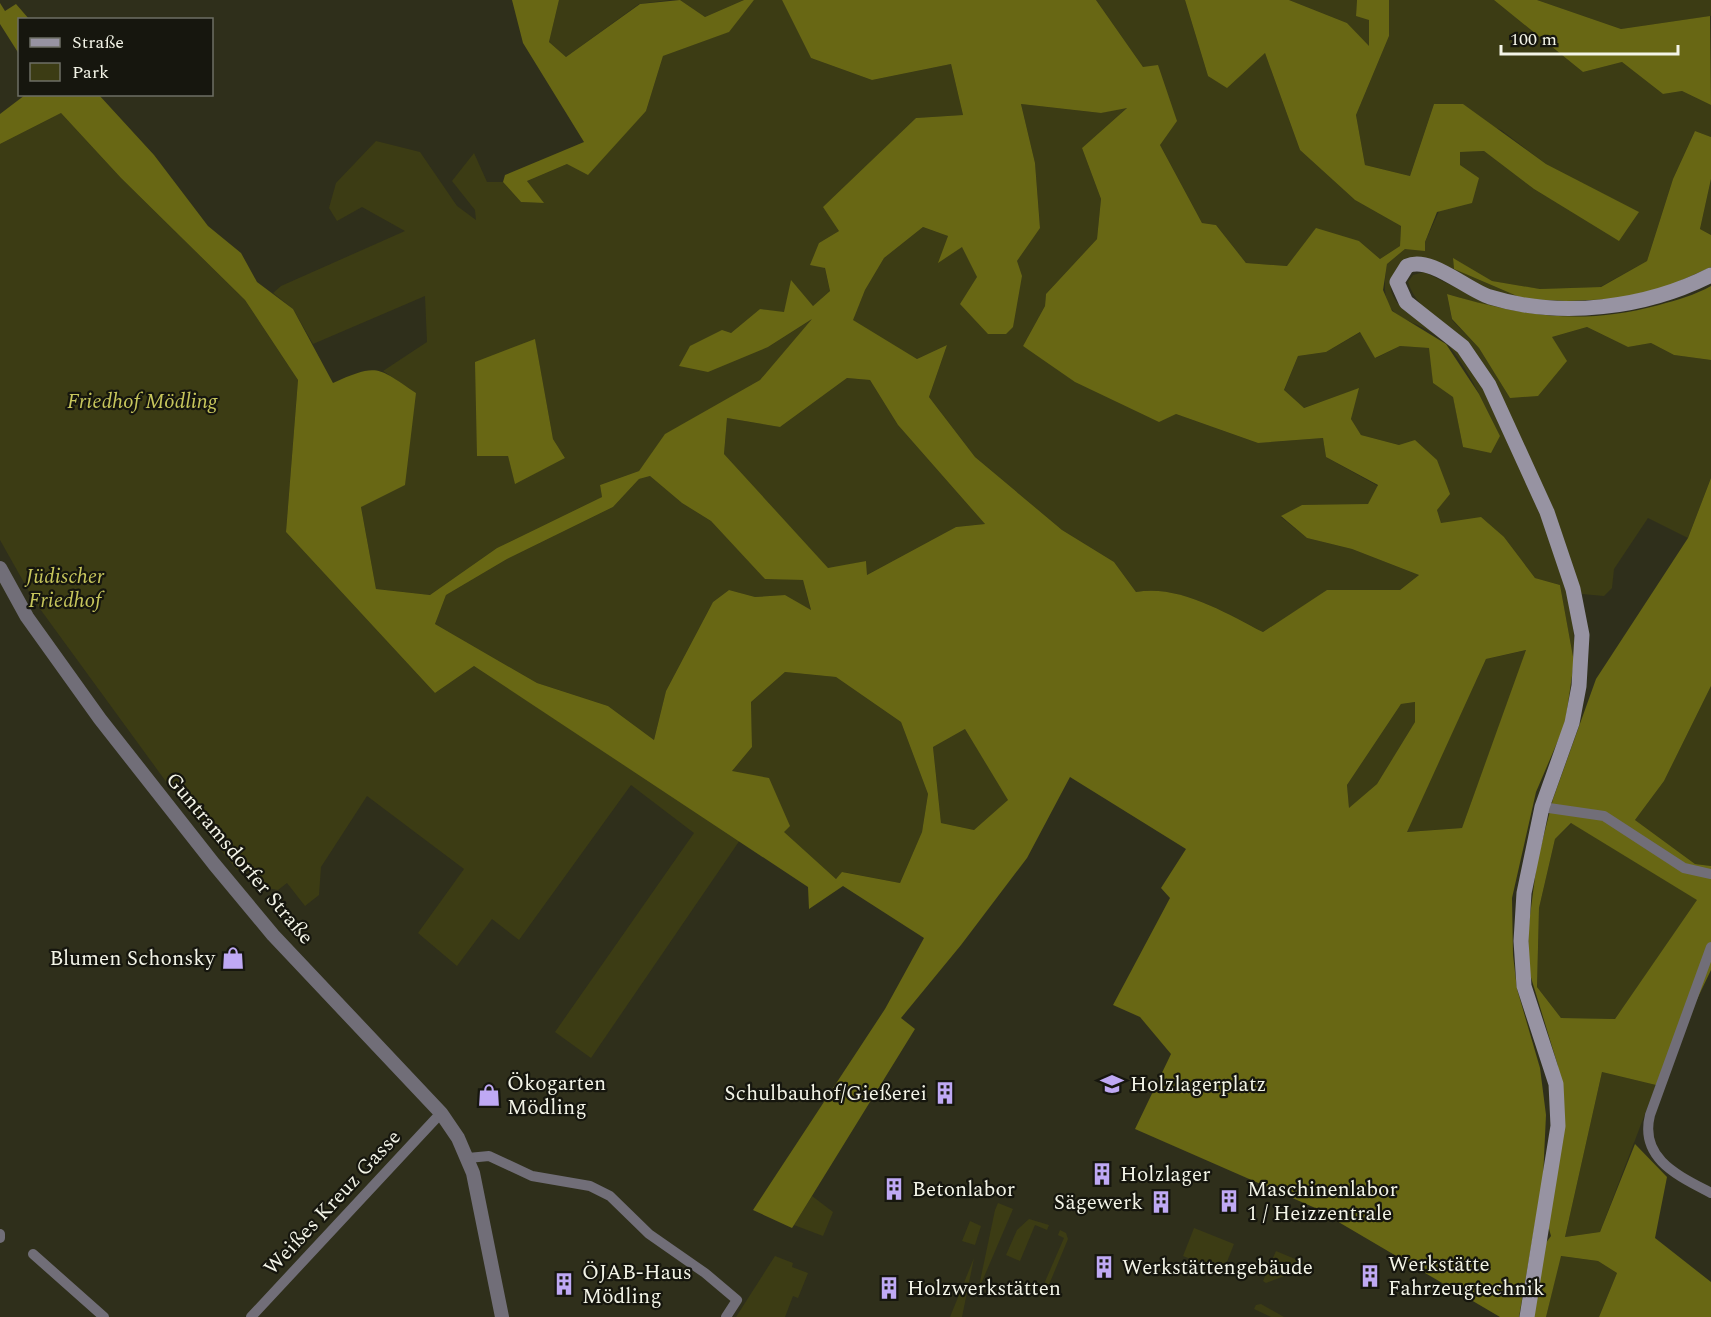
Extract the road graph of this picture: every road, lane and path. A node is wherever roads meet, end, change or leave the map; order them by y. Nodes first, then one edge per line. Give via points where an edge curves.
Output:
1 (1711, 275) edge
2 (0, 568) edge
3 (1542, 807) junction
4 (1711, 874) edge
5 (1711, 947) edge
6 (441, 1113) junction
7 (468, 1158) junction
8 (1711, 1193) edge
9 (33, 1254) dead end
10 (104, 1317) edge
11 (251, 1317) edge
12 (502, 1317) edge
13 (726, 1317) edge
14 (1527, 1317) edge

1 - 3 main road via 1640,300 1577,308 1533,306 1492,298 1462,285 1430,264 1413,263 1400,275 1398,288 1406,302 1463,347 1489,385 1547,512 1573,589 1582,635 1579,686 1572,723
2 - 6 street, Guntramsdorfer Straße via 27,617 100,719 214,864 273,935
3 - 4 street via 1604,816 1684,868
3 - 14 main road via 1526,880 1521,941 1524,986 1556,1084 1558,1126
5 - 8 street via 1650,1115 1648,1134 1655,1155 1667,1168
6 - 7 street, Guntramsdorfer Straße
6 - 11 street, Weißes Kreuz Gasse
7 - 12 street, Guntramsdorfer Straße
7 - 13 street via 489,1156 532,1176 590,1186 610,1196 649,1234 705,1272 737,1300
9 - 10 street

